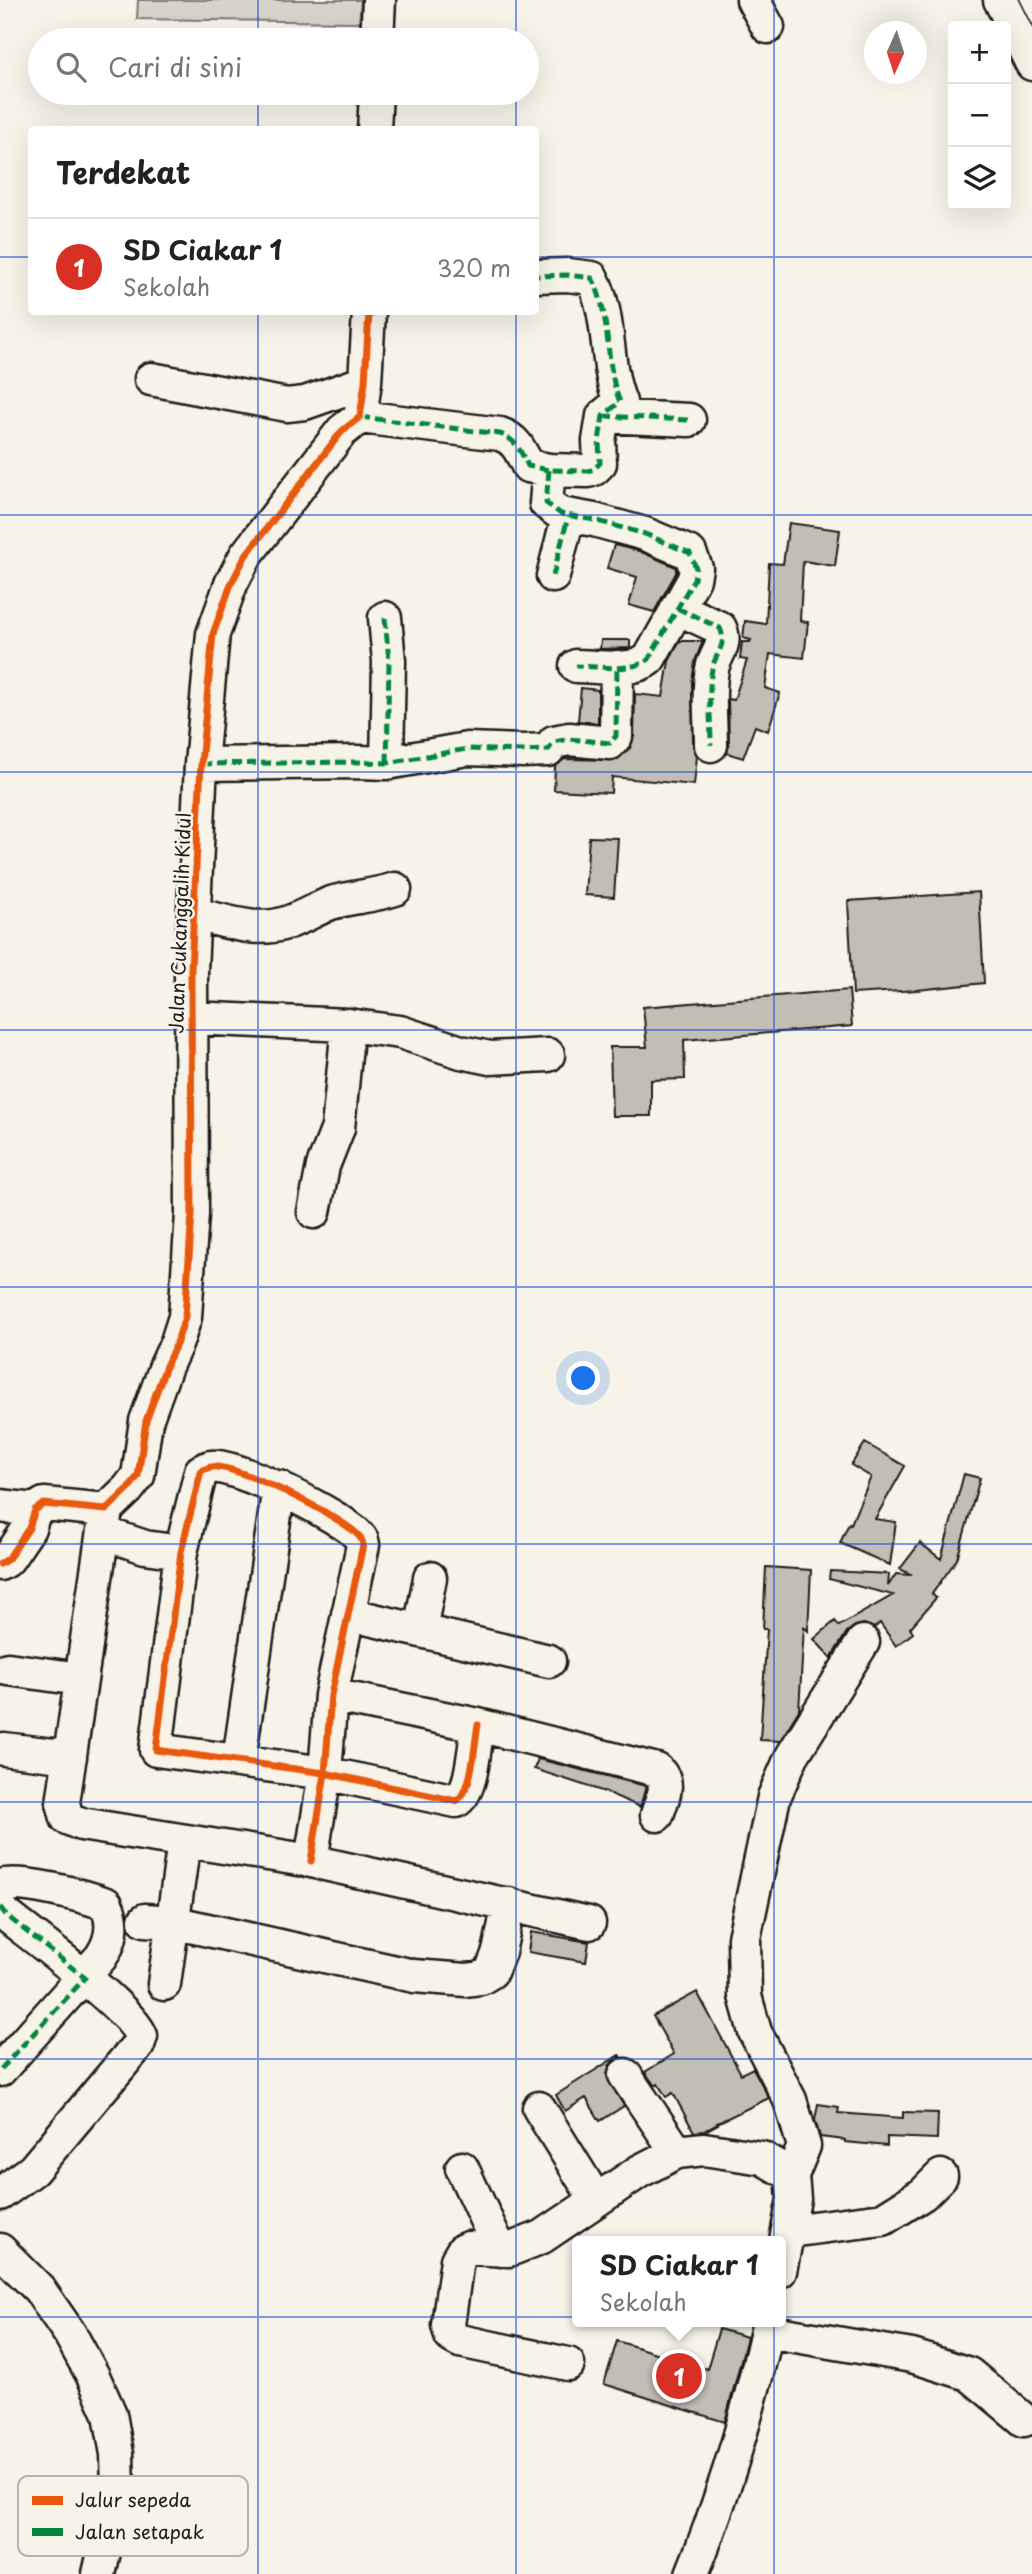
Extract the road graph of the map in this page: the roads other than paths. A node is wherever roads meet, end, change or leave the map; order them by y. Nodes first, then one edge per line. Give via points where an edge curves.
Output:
1 (379, 0) edge
2 (1000, 0) edge
3 (378, 28) edge
4 (1032, 64) edge
5 (375, 105) edge
6 (374, 126) edge
7 (539, 276) edge
8 (369, 315) edge
9 (151, 379) dead end
10 (365, 382) junction
11 (603, 416) junction
12 (360, 417) junction
13 (689, 419) dead end
14 (549, 470) junction
15 (568, 517) junction
16 (553, 576) dead end
17 (677, 608) junction
18 (384, 618) dead end
19 (576, 666) dead end
20 (617, 667) junction
21 (711, 745) dead end
22 (387, 763) junction
23 (201, 764) junction
24 (395, 889) dead end
25 (195, 915) junction
26 (190, 1018) junction
27 (348, 1025) junction
28 (548, 1055) dead end
29 (314, 1212) dead end
30 (279, 1488) junction
31 (0, 1506) edge
32 (35, 1510) junction
33 (105, 1522) junction
34 (181, 1552) junction
35 (0, 1564) edge
36 (430, 1578) dead end
37 (348, 1614) junction
38 (420, 1630) junction
39 (863, 1642) dead end
40 (549, 1661) dead end
41 (8, 1669) dead end
42 (80, 1679) junction
43 (331, 1695) junction
44 (478, 1725) junction
45 (4, 1749) dead end
46 (70, 1757) junction
47 (239, 1760) junction
48 (325, 1773) junction
49 (657, 1815) dead end
50 (184, 1841) junction
51 (311, 1861) junction
52 (0, 1886) edge
53 (509, 1904) junction
54 (0, 1907) edge
55 (158, 1921) junction
56 (589, 1923) dead end
57 (85, 1978) junction
58 (164, 1984) dead end
59 (0, 2070) edge
60 (625, 2075) dead end
61 (539, 2108) dead end
62 (677, 2152) junction
63 (463, 2168) dead end
64 (792, 2175) junction
65 (941, 2176) dead end
66 (0, 2194) edge
67 (596, 2200) junction
68 (789, 2231) junction
69 (786, 2244) edge
70 (0, 2250) edge
71 (500, 2250) junction
72 (768, 2327) edge
73 (773, 2327) edge
74 (568, 2364) dead end
75 (1024, 2420) dead end
76 (118, 2476) edge
77 (103, 2556) edge
78 (99, 2574) edge
79 (692, 2574) edge

1 - 3 street
2 - 4 street
5 - 6 street
7 - 11 street via 582,275 592,278 598,289 610,372 620,402
8 - 10 street
9 - 10 street via 287,405
10 - 12 street
11 - 13 street
11 - 14 street via 600,463 594,469
12 - 14 street via 500,434 514,441 528,466
12 - 23 street, Jalan Cukanggalih Kidul via 342,431 275,515 231,584 213,634
14 - 15 street via 546,503
15 - 16 street
15 - 17 street via 645,534 690,553 696,568 694,579
17 - 20 street via 649,659 641,665
17 - 21 street via 722,633 711,676
18 - 22 street via 389,661
19 - 20 street
20 - 22 street via 616,736 610,743 569,739 554,742 548,750 467,749
22 - 23 street
23 - 25 street, Jalan Cukanggalih Kidul
24 - 25 street via 333,903 270,927
25 - 26 street, Jalan Cukanggalih Kidul
26 - 27 street
26 - 33 street, Jalan Cukanggalih Kidul via 192,1214 184,1317 146,1421 138,1476
27 - 28 street via 400,1032 490,1058
27 - 29 street via 338,1128 323,1166
30 - 34 street via 222,1468 201,1471
30 - 37 street via 350,1527 361,1538
30 - 47 street
31 - 32 street
32 - 33 street via 44,1504
32 - 35 street via 29,1528
33 - 34 street via 145,1547
33 - 42 street
34 - 47 street via 145,1748
36 - 38 street
37 - 38 street
37 - 43 street
38 - 40 street
39 - 64 street via 792,1756 774,1797 744,1938 746,1996 755,2032 790,2100 804,2146
41 - 42 street
42 - 46 street
43 - 44 street
43 - 48 street
44 - 48 street via 468,1784 464,1797 456,1801
44 - 49 street via 657,1770 666,1786
45 - 46 street
46 - 50 street via 63,1803 67,1818
47 - 48 street
48 - 51 street
50 - 51 street
50 - 55 street
51 - 53 street
52 - 57 street via 15,1883 106,1904 109,1945
53 - 55 street via 491,1972 466,1980 414,1976
53 - 56 street
54 - 57 street
55 - 58 street
57 - 59 street
57 - 66 street via 134,2023 141,2036 138,2045 33,2170
60 - 62 street
61 - 67 street
62 - 64 street via 704,2149 762,2158
62 - 67 street
63 - 71 street
64 - 68 street
65 - 68 street via 923,2194 883,2219
67 - 71 street via 542,2237
68 - 69 street
70 - 76 street via 39,2289 93,2376 110,2414
71 - 74 street via 468,2248 457,2260 448,2325 451,2336
72 - 79 street via 718,2510
73 - 75 street via 912,2356 969,2374
77 - 78 street

